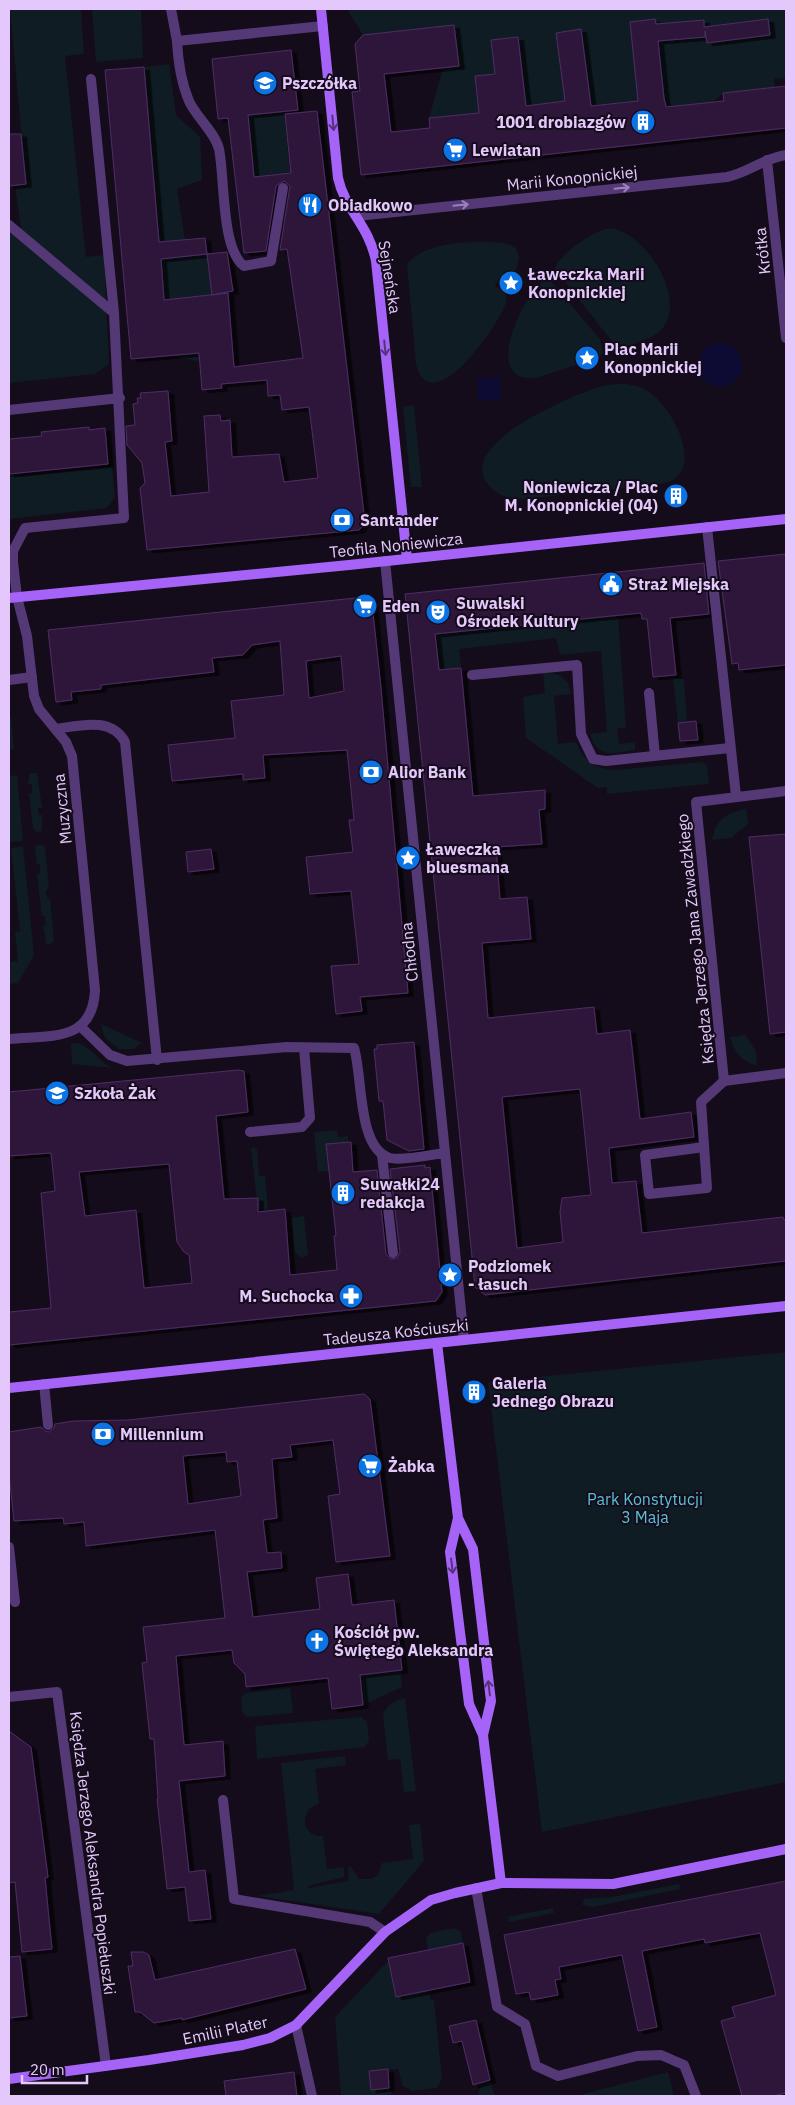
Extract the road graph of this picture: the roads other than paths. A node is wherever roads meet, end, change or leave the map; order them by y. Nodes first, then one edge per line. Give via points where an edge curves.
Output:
1 (172, 9) edge
2 (321, 9) edge
3 (323, 26) junction
4 (177, 41) junction
5 (91, 79) dead end
6 (786, 155) edge
7 (767, 160) junction
8 (283, 188) dead end
9 (357, 216) junction
10 (9, 225) edge
11 (114, 313) junction
12 (786, 338) edge
13 (120, 398) junction
14 (9, 410) edge
15 (786, 519) edge
16 (707, 527) junction
17 (407, 559) junction
18 (385, 561) junction
19 (13, 598) edge
20 (472, 675) dead end
21 (32, 677) junction
22 (9, 680) edge
23 (649, 693) dead end
24 (55, 729) junction
25 (730, 748) junction
26 (655, 756) junction
27 (786, 791) edge
28 (736, 796) junction
29 (80, 1028) junction
30 (9, 1039) edge
31 (304, 1048) junction
32 (157, 1060) junction
33 (786, 1073) edge
34 (724, 1080) junction
35 (250, 1132) dead end
36 (704, 1147) junction
37 (444, 1153) junction
38 (382, 1155) junction
39 (393, 1253) dead end
40 (786, 1306) edge
41 (464, 1340) junction
42 (437, 1343) junction
43 (44, 1384) junction
44 (9, 1388) edge
45 (48, 1425) dead end
46 (458, 1518) junction
47 (9, 1547) edge
48 (15, 1602) dead end
49 (9, 1697) edge
50 (483, 1736) junction
51 (223, 1800) dead end
52 (786, 1849) edge
53 (502, 1883) junction
54 (476, 1888) junction
55 (384, 1932) junction
56 (296, 2025) junction
57 (106, 2066) junction
58 (9, 2079) edge
59 (312, 2096) edge
60 (696, 2096) edge

1 - 4 street
2 - 3 street, Sejneńska
3 - 4 street
3 -> 9 street, Sejneńska via 338,178 344,197
4 - 8 street via 178,60 189,101 219,147 228,229 237,261 244,266 271,261
5 - 11 street
6 - 7 street, Marii Konopnickiej
9 -> 7 street, Marii Konopnickiej via 727,176
7 - 12 street, Krótka
9 -> 17 street, Sejneńska via 368,234 376,261
10 - 11 street
11 - 13 street
13 - 14 street
13 - 19 street, Muzyczna via 124,518 25,528 13,551
15 - 16 street, Teofila Noniewicza
16 - 17 street, Teofila Noniewicza
16 - 25 street
17 - 18 street, Teofila Noniewicza
18 - 19 street, Teofila Noniewicza
18 - 37 street, Chłodna
19 - 21 street, Muzyczna via 27,636
20 - 26 street via 577,665 581,734 593,759 606,761
21 - 22 street
21 - 24 street, Muzyczna via 38,708
23 - 26 street
24 - 29 street, Muzyczna via 72,756 95,990 92,1010
24 - 32 street via 107,725 122,734 126,742
25 - 26 street
25 - 28 street
27 - 28 street, Księdza Jerzego Jana Zawadzkiego
28 - 34 street, Księdza Jerzego Jana Zawadzkiego via 696,802
29 - 30 street via 70,1033
29 - 32 street via 118,1059 135,1062
31 - 32 street
31 - 35 street via 310,1118 302,1128
31 - 38 street via 354,1048 368,1132 374,1147
33 - 34 street, Księdza Jerzego Jana Zawadzkiego
34 - 36 street via 700,1102
36 - 36 street via 707,1188 649,1194 645,1155
37 - 38 street via 397,1158
37 - 41 street, Chłodna
38 - 39 street
40 - 41 street, Tadeusza Kościuszki
41 - 42 street, Tadeusza Kościuszki
42 - 43 street, Tadeusza Kościuszki
42 - 46 street
43 - 44 street, Tadeusza Kościuszki
43 - 45 street
46 -> 50 street via 450,1552 469,1704
50 -> 46 street via 491,1701 473,1549
47 - 48 street
49 - 57 street, Księdza Jerzego Aleksandra Popiełuszki via 57,1692
50 - 53 street
51 - 55 street via 234,1899 370,1922
52 - 53 street via 613,1884
53 - 54 street
54 - 55 street via 431,1900
54 - 60 street via 497,2007 525,2024 536,2066 558,2076 637,2056 661,2055 684,2065
55 - 56 street
56 - 57 street, Emilii Plater via 270,2038 243,2045
56 - 59 street
57 - 58 street, Emilii Plater

